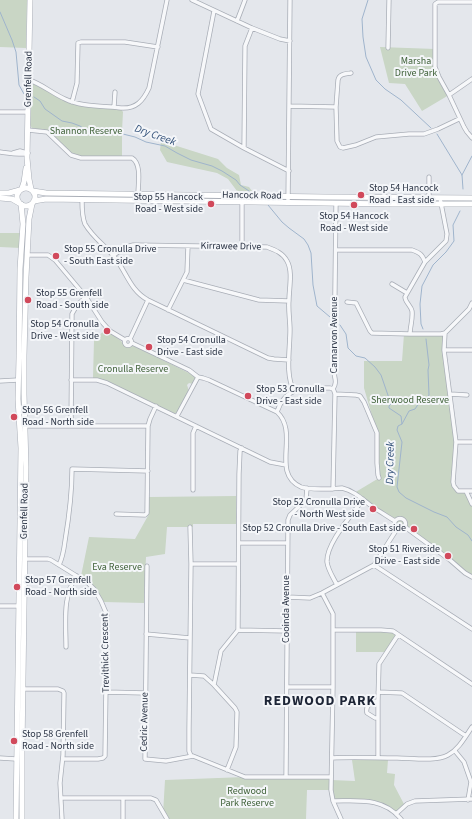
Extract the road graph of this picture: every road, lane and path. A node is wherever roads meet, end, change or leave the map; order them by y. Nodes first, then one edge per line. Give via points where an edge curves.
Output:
1 (30, 0) edge
2 (167, 0) edge
3 (192, 0) edge
4 (245, 0) edge
5 (290, 0) edge
6 (389, 0) edge
7 (197, 1) edge
8 (472, 2) edge
9 (214, 11) junction
10 (237, 21) junction
11 (252, 28) junction
12 (290, 41) junction
13 (158, 47) junction
14 (388, 48) dead end
15 (350, 73) dead end
16 (472, 79) edge
17 (29, 80) junction
18 (115, 92) dead end
19 (449, 95) junction
20 (72, 102) junction
21 (289, 106) junction
22 (114, 107) junction
23 (336, 107) junction
24 (0, 112) edge
25 (28, 112) junction
26 (459, 119) junction
27 (28, 130) junction
28 (472, 138) edge
29 (244, 148) junction
30 (0, 152) edge
31 (28, 155) junction
32 (0, 156) edge
33 (289, 171) junction
34 (429, 176) dead end
35 (21, 189) junction
36 (32, 190) junction
37 (0, 193) edge
38 (138, 194) junction
39 (242, 196) junction
40 (288, 196) junction
41 (337, 197) junction
42 (429, 197) junction
43 (0, 198) edge
44 (440, 198) junction
45 (472, 198) edge
46 (82, 200) junction
47 (33, 202) junction
48 (242, 202) junction
49 (288, 202) junction
50 (336, 203) junction
51 (20, 204) junction
52 (442, 204) junction
53 (472, 204) edge
54 (188, 246) junction
55 (242, 247) junction
56 (336, 250) junction
57 (21, 255) junction
58 (27, 255) junction
59 (113, 256) junction
60 (425, 262) junction
61 (183, 280) junction
62 (392, 284) dead end
63 (407, 293) junction
64 (86, 297) junction
65 (148, 300) junction
66 (289, 301) junction
67 (347, 302) dead end
68 (472, 303) edge
69 (168, 310) junction
70 (445, 333) junction
71 (410, 334) junction
72 (130, 339) junction
73 (125, 340) junction
74 (132, 343) junction
75 (444, 350) junction
76 (472, 350) edge
77 (289, 360) junction
78 (198, 377) junction
79 (21, 380) junction
80 (71, 380) junction
81 (0, 381) edge
82 (333, 389) junction
83 (294, 391) junction
84 (335, 394) junction
85 (450, 394) junction
86 (467, 395) dead end
87 (156, 406) junction
88 (276, 412) junction
89 (177, 416) junction
90 (71, 425) junction
91 (25, 426) junction
92 (148, 426) junction
93 (196, 426) junction
94 (456, 442) junction
95 (472, 442) edge
96 (242, 448) junction
97 (286, 464) junction
98 (148, 471) junction
99 (379, 478) dead end
100 (307, 488) junction
101 (333, 488) junction
102 (193, 490) dead end
103 (466, 491) junction
104 (472, 491) edge
105 (364, 499) junction
106 (472, 504) edge
107 (116, 514) dead end
108 (395, 521) junction
109 (190, 527) dead end
110 (405, 527) junction
111 (397, 529) junction
112 (239, 543) junction
113 (287, 543) junction
114 (22, 559) junction
115 (191, 564) junction
116 (238, 564) junction
117 (59, 565) junction
118 (374, 565) junction
119 (147, 566) dead end
120 (77, 576) junction
121 (472, 577) edge
122 (337, 585) junction
123 (322, 593) junction
124 (287, 597) junction
125 (0, 606) edge
126 (21, 606) junction
127 (472, 629) edge
128 (238, 630) junction
129 (333, 630) junction
130 (287, 631) junction
131 (146, 634) junction
132 (398, 635) junction
133 (190, 638) junction
134 (66, 647) dead end
135 (190, 675) junction
136 (472, 684) edge
137 (214, 685) junction
138 (287, 687) junction
139 (333, 687) junction
140 (20, 689) junction
141 (106, 692) junction
142 (378, 692) junction
143 (145, 693) junction
144 (378, 701) junction
145 (378, 718) junction
146 (472, 727) edge
147 (466, 736) junction
148 (455, 751) junction
149 (191, 756) junction
150 (0, 758) edge
151 (63, 758) junction
152 (332, 758) junction
153 (378, 758) junction
154 (16, 759) junction
155 (227, 770) junction
156 (286, 777) junction
157 (331, 778) junction
158 (61, 798) junction
159 (123, 798) junction
160 (470, 799) edge
161 (333, 801) junction
162 (396, 814) junction
163 (16, 819) edge
164 (22, 819) edge
165 (62, 819) edge
166 (123, 819) edge
167 (167, 819) edge
168 (341, 819) edge
169 (401, 819) edge

1 - 17 main road, Grenfell Road
2 - 13 street
3 - 7 street
4 - 10 street
5 - 12 street
6 - 14 street
7 - 9 street
8 - 19 street via 436,4 435,67
9 - 10 street
9 - 29 street via 198,94 211,129
10 - 11 street
11 - 12 street via 280,40
11 - 29 street via 245,46
12 - 21 street
13 - 20 street via 125,42 78,43 78,83
13 - 22 street via 146,94 133,107
15 - 23 street via 338,78
16 - 19 street
17 - 20 street
17 - 25 main road, Grenfell Road
18 - 22 street
19 - 26 street
20 - 22 street
21 - 23 street
21 - 33 street
23 - 26 street via 336,142 343,148 376,137 424,134
24 - 25 street
25 - 27 main road, Grenfell Road
26 - 28 street
27 - 31 main road, Grenfell Road
27 - 38 street via 47,132 76,157 132,158 138,166
29 - 33 street
30 - 31 street
30 - 32 street
31 - 35 main road, Grenfell Road
31 - 36 main road, Grenfell Road
33 - 40 street
34 - 42 street
35 - 36 main road
35 - 37 main road
35 - 51 main road via 17,196
36 - 38 main road, Hancock Road via 42,193
36 - 47 main road via 35,196
38 - 39 main road, Hancock Road
39 - 40 main road, Hancock Road
39 - 48 street
40 - 41 main road, Hancock Road
40 - 49 street
41 - 42 main road, Hancock Road
41 - 50 main road
42 - 44 main road, Hancock Road
43 - 51 main road
44 - 45 main road, Hancock Road
44 - 52 street
46 - 47 main road, Hancock Road via 46,199
46 - 48 main road, Hancock Road
46 - 59 street via 86,224
47 - 51 main road via 26,206
47 - 58 main road, Grenfell Road via 29,219
48 - 49 main road, Hancock Road
48 - 55 street
49 - 50 main road, Hancock Road
50 - 52 main road, Hancock Road
50 - 56 street, Carnarvon Avenue
51 - 57 main road, Grenfell Road via 23,224
52 - 53 main road, Hancock Road
52 - 60 street via 447,237
54 - 55 street, Kirrawee Drive
54 - 59 street, Kirrawee Drive via 128,246
54 - 61 street via 187,272
55 - 66 street, Kirrawee Drive via 267,247 282,255 288,262 290,271
56 - 60 street via 412,250 423,255
56 - 82 street, Carnarvon Avenue via 336,381
57 - 58 main road
57 - 79 main road, Grenfell Road
58 - 64 street via 51,257
58 - 79 main road, Grenfell Road
59 - 65 street via 135,290
60 - 63 street
61 - 66 street via 259,300
61 - 69 street
62 - 63 street
63 - 71 street via 405,299 412,310
64 - 73 street via 106,326
64 - 80 street via 72,314
65 - 69 street
65 - 72 street
66 - 77 street, Kirrawee Drive
67 - 71 street via 356,303 372,333
68 - 70 street
69 - 77 street via 268,358
70 - 71 street
70 - 75 street
72 - 73 street
72 - 74 street
73 - 74 street via 127,345
74 - 78 street via 189,370
75 - 76 street
75 - 85 street
77 - 83 street, Kirrawee Drive via 289,380
78 - 88 street
78 - 89 street
79 - 81 street
79 - 91 main road, Grenfell Road
79 - 114 main road, Grenfell Road
80 - 87 street via 97,380
80 - 90 street
82 - 83 street via 310,388
82 - 84 street, Carnarvon Avenue
83 - 88 street via 285,397
84 - 99 street via 356,394 364,402 377,433
84 - 101 street, Carnarvon Avenue
85 - 86 street
85 - 94 street
87 - 89 street
87 - 92 street
88 - 97 street via 287,431
89 - 93 street
90 - 91 street
90 - 92 street
91 - 114 main road, Grenfell Road
92 - 98 street
93 - 96 street
93 - 102 street via 193,433
94 - 95 street
94 - 103 street via 454,486 458,491
96 - 97 street via 270,462
96 - 112 street via 239,474
97 - 100 street via 292,480
98 - 107 street via 146,514
98 - 117 street via 72,470 69,518
100 - 101 street
100 - 113 street, Cooinda Avenue via 306,500 288,520
101 - 105 street via 346,489
103 - 104 street
103 - 106 street
105 - 108 street
105 - 122 street via 329,550 327,562
108 - 110 street via 404,520
108 - 111 street
109 - 115 street
110 - 111 street
110 - 121 street
111 - 118 street
112 - 113 street
112 - 116 street
113 - 124 street, Cooinda Avenue
114 - 117 street, Trevithick Crescent via 48,559
114 - 126 main road, Grenfell Road
115 - 116 street
115 - 133 street
116 - 128 street
117 - 120 street, Trevithick Crescent
118 - 122 street
118 - 127 street
119 - 131 street, Cedric Avenue
120 - 134 street via 68,591 66,602
120 - 141 street, Trevithick Crescent via 91,585 107,612
122 - 123 street
123 - 124 street via 310,598
123 - 129 street via 332,614
124 - 130 street, Cooinda Avenue
125 - 126 street
126 - 140 main road, Grenfell Road
128 - 130 street
128 - 137 street via 221,651
129 - 132 street via 389,630
129 - 139 street
130 - 138 street, Cooinda Avenue
131 - 133 street
131 - 143 street, Cedric Avenue
132 - 136 street
132 - 142 street via 380,664
133 - 135 street
135 - 137 street via 204,676
135 - 149 street
137 - 155 street via 237,712 236,747
138 - 139 street
138 - 156 street, Cooinda Avenue
139 - 152 street
140 - 151 street via 63,691
140 - 154 main road, Grenfell Road
140 - 164 main road, Grenfell Road
141 - 143 street
141 - 151 street, Trevithick Crescent via 105,756 98,759
142 - 144 street
142 - 147 street via 402,693
143 - 149 street, Cedric Avenue via 145,758 166,761
144 - 145 street
144 - 145 street via 366,709 367,713
145 - 153 street
146 - 147 street
147 - 148 street
148 - 153 street via 447,756 435,758
148 - 160 street via 464,762 471,782
149 - 155 street
150 - 154 street
151 - 158 street
152 - 153 street
152 - 157 street
154 - 163 main road, Grenfell Road
155 - 156 street via 245,777
156 - 157 street
157 - 161 street
158 - 159 street
158 - 165 street
159 - 166 street
159 - 167 street via 156,800
160 - 162 street via 415,801 407,804
161 - 162 street via 372,802 386,806
161 - 168 street
162 - 169 street

